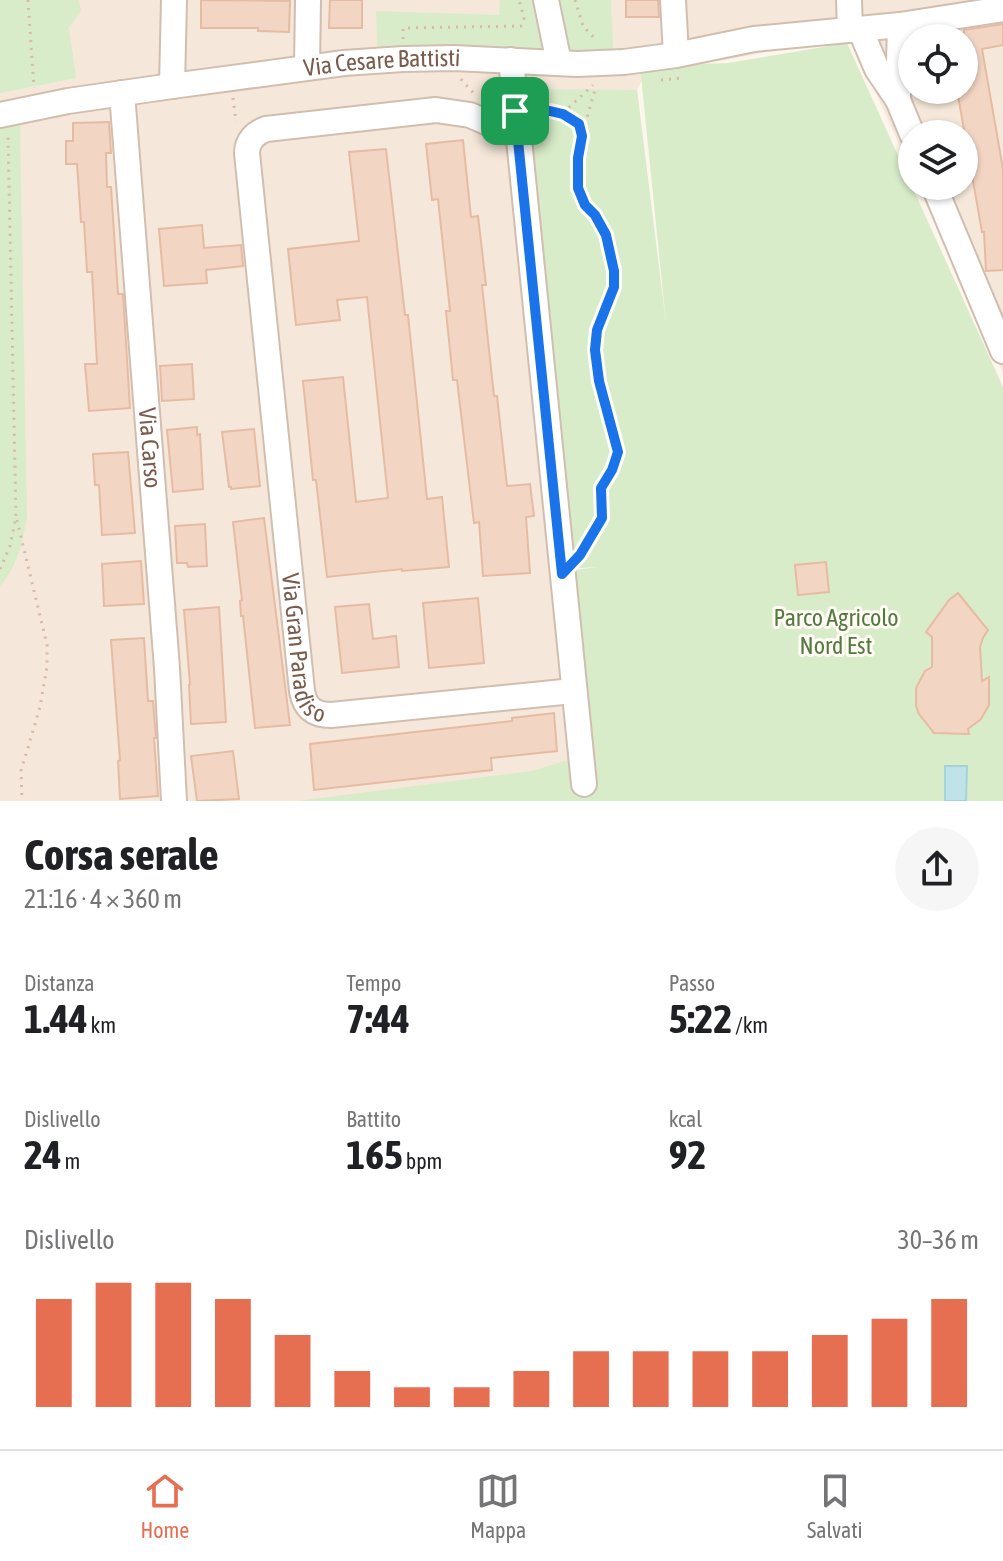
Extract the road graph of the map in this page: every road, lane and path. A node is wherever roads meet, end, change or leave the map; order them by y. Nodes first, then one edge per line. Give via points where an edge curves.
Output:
1 (28, 0) edge
2 (174, 0) edge
3 (190, 0) edge
4 (308, 0) edge
5 (519, 0) edge
6 (546, 0) edge
7 (673, 0) edge
8 (849, 0) edge
9 (1003, 9) edge
10 (906, 24) edge
11 (898, 25) edge
12 (855, 30) junction
13 (676, 55) junction
14 (403, 59) junction
15 (511, 60) junction
16 (559, 63) junction
17 (307, 67) junction
18 (457, 74) dead end
19 (180, 84) junction
20 (34, 91) dead end
21 (122, 93) junction
22 (474, 94) dead end
23 (898, 100) edge
24 (563, 114) junction
25 (4, 123) edge
26 (516, 124) junction
27 (582, 136) junction
28 (940, 200) edge
29 (1003, 351) edge
30 (16, 517) junction
31 (0, 569) edge
32 (562, 574) junction
33 (573, 691) junction
34 (584, 784) dead end
35 (22, 801) edge
36 (174, 801) edge

1 - 20 path
2 - 19 street
3 - 19 street
4 - 17 street
5 - 14 path via 521,26 403,28
6 - 16 street
7 - 13 street
8 - 12 street
9 - 10 street, Via Cesare Battisti
11 - 12 street, Via Cesare Battisti
12 - 13 street, Via Cesare Battisti via 745,41
12 - 23 street
13 - 16 street, Via Cesare Battisti
14 - 15 street, Via Cesare Battisti
14 - 17 street, Via Cesare Battisti
15 - 16 street, Via Cesare Battisti
15 - 26 street
17 - 19 street, Via Cesare Battisti
18 - 22 path
19 - 21 street, Via Cesare Battisti
21 - 25 street, Via Cesare Battisti via 40,106
21 - 36 street, Via Carso
24 - 26 path via 550,111
24 - 27 path via 579,124
24 - 27 path via 597,81
25 - 30 path
26 - 32 street
26 - 33 street, Via Gran Paradiso via 428,110 266,129 252,138 247,153 307,707 326,715
27 - 32 path via 578,188 606,235 614,271 595,350 618,452 601,488 602,518
28 - 29 street
30 - 31 path
30 - 35 path via 47,645 40,707 21,771
32 - 33 street
33 - 34 street

